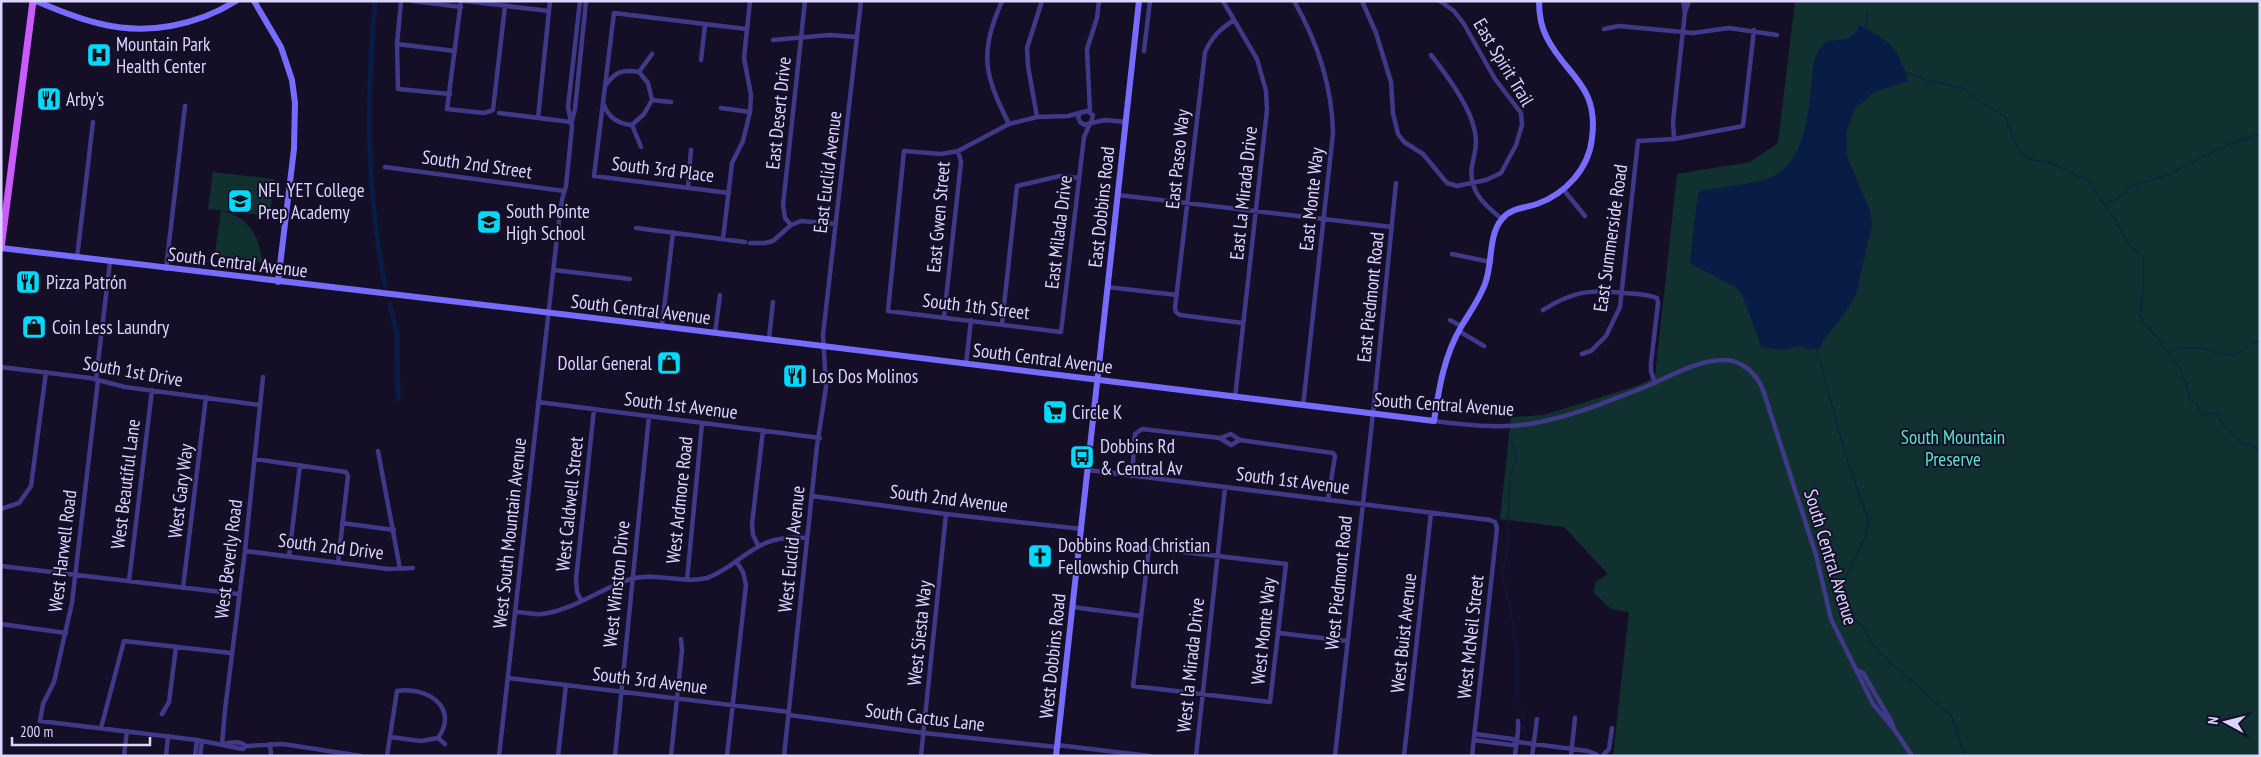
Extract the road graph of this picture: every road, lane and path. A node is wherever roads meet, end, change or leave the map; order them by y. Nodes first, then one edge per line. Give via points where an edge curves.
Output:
1 (34, 1) edge
2 (236, 1) edge
3 (254, 1) edge
4 (402, 1) edge
5 (413, 1) edge
6 (463, 1) edge
7 (550, 1) edge
8 (580, 1) edge
9 (586, 1) edge
10 (750, 1) edge
11 (806, 1) edge
12 (861, 1) edge
13 (1002, 1) edge
14 (1042, 1) edge
15 (1099, 1) edge
16 (1139, 1) edge
17 (1150, 1) edge
18 (1224, 1) edge
19 (1294, 1) edge
20 (1440, 1) edge
21 (1539, 1) edge
22 (1683, 1) edge
23 (1689, 1) edge
24 (1363, 2) edge
25 (505, 6) junction
26 (460, 7) junction
27 (549, 11) junction
28 (1685, 12) junction
29 (1234, 20) junction
30 (705, 25) junction
31 (1604, 29) dead end
32 (746, 30) junction
33 (1754, 30) junction
34 (1682, 33) junction
35 (1777, 35) dead end
36 (857, 37) junction
37 (1135, 37) junction
38 (802, 38) junction
39 (1146, 38) junction
40 (773, 40) dead end
41 (398, 44) junction
42 (1144, 51) dead end
43 (455, 52) junction
44 (652, 54) dead end
45 (1431, 55) dead end
46 (701, 60) dead end
47 (639, 72) junction
48 (605, 87) junction
49 (450, 94) junction
50 (1089, 96) junction
51 (652, 100) junction
52 (603, 102) junction
53 (671, 102) dead end
54 (185, 106) dead end
55 (721, 108) dead end
56 (750, 112) junction
57 (1082, 112) junction
58 (498, 113) dead end
59 (1091, 113) junction
60 (1068, 116) junction
61 (1037, 117) junction
62 (538, 118) junction
63 (1105, 120) junction
64 (93, 122) dead end
65 (571, 122) junction
66 (1126, 122) junction
67 (1081, 123) junction
68 (1009, 124) junction
69 (1090, 124) junction
70 (632, 125) junction
71 (1084, 137) junction
72 (1674, 139) junction
73 (641, 146) dead end
74 (691, 150) dead end
75 (958, 151) junction
76 (385, 167) dead end
77 (1079, 178) junction
78 (1472, 182) junction
79 (1396, 183) dead end
80 (688, 187) junction
81 (564, 190) junction
82 (1563, 190) junction
83 (729, 193) junction
84 (1118, 195) junction
85 (1187, 203) junction
86 (1256, 211) junction
87 (1585, 216) dead end
88 (1324, 219) junction
89 (1502, 219) junction
90 (836, 224) junction
91 (791, 226) junction
92 (1392, 227) junction
93 (636, 228) dead end
94 (673, 232) junction
95 (724, 239) junction
96 (773, 241) junction
97 (776, 247) dead end
98 (1, 248) edge
99 (1452, 254) dead end
100 (77, 258) junction
101 (110, 262) junction
102 (1491, 262) junction
103 (166, 268) junction
104 (554, 270) junction
105 (630, 279) dead end
106 (278, 282) junction
107 (1107, 287) junction
108 (1622, 293) junction
109 (1177, 295) junction
110 (720, 296) dead end
111 (773, 302) dead end
112 (1543, 310) dead end
113 (549, 313) junction
114 (944, 316) junction
115 (971, 320) junction
116 (1450, 320) dead end
117 (1243, 323) junction
118 (1002, 324) junction
119 (662, 326) junction
120 (1460, 329) junction
121 (1061, 332) joint
122 (715, 333) junction
123 (769, 339) junction
124 (823, 346) junction
125 (1484, 346) dead end
126 (1582, 354) dead end
127 (966, 364) junction
128 (1, 367) edge
129 (46, 372) junction
130 (263, 376) dead end
131 (97, 380) junction
132 (1098, 380) junction
133 (1655, 382) junction
134 (152, 390) junction
135 (206, 398) junction
136 (1235, 398) junction
137 (538, 402) junction
138 (259, 405) junction
139 (1303, 406) junction
140 (594, 409) junction
141 (1373, 414) junction
142 (649, 416) junction
143 (1434, 421) junction
144 (702, 423) junction
145 (763, 430) junction
146 (820, 438) junction
147 (1220, 438) junction
148 (1240, 440) junction
149 (378, 451) dead end
150 (254, 459) junction
151 (300, 465) junction
152 (1088, 470) junction
153 (1132, 476) junction
154 (1225, 488) junction
155 (812, 496) junction
156 (1328, 500) junction
157 (1362, 504) junction
158 (1, 508) edge
159 (1431, 513) junction
160 (946, 514) junction
161 (1495, 522) joint
162 (342, 523) junction
163 (1082, 529) junction
164 (394, 530) junction
165 (807, 538) junction
166 (758, 545) junction
167 (245, 551) junction
168 (289, 556) junction
169 (1217, 556) junction
170 (736, 561) junction
171 (338, 562) junction
172 (1, 566) edge
173 (413, 568) dead end
174 (400, 569) junction
175 (75, 575) junction
176 (631, 579) junction
177 (687, 580) junction
178 (129, 581) junction
179 (183, 588) junction
180 (238, 594) junction
181 (581, 600) junction
182 (1072, 608) junction
183 (515, 612) junction
184 (1141, 616) junction
185 (1, 624) edge
186 (66, 633) junction
187 (1279, 633) junction
188 (680, 639) dead end
189 (1347, 641) junction
190 (176, 647) junction
191 (231, 653) junction
192 (508, 678) junction
193 (566, 685) junction
194 (622, 692) junction
195 (1202, 694) junction
196 (677, 699) junction
197 (732, 705) junction
198 (162, 714) dead end
199 (789, 714) junction
200 (1575, 718) dead end
201 (1537, 719) dead end
202 (1518, 720) dead end
203 (101, 728) junction
204 (1612, 728) dead end
205 (127, 731) junction
206 (924, 733) junction
207 (1474, 734) junction
208 (168, 736) junction
209 (390, 737) junction
210 (438, 738) junction
211 (199, 740) junction
212 (1474, 740) junction
213 (1516, 742) junction
214 (222, 744) junction
215 (270, 744) junction
216 (445, 744) dead end
217 (1534, 744) junction
218 (1058, 746) junction
219 (1571, 749) junction
220 (329, 753) edge
221 (198, 755) edge
222 (1595, 755) edge
223 (1605, 755) edge
224 (124, 756) edge
225 (166, 756) edge
226 (271, 756) edge
227 (361, 756) edge
228 (387, 756) edge
229 (499, 756) edge
230 (558, 756) edge
231 (615, 756) edge
232 (671, 756) edge
233 (727, 756) edge
234 (784, 756) edge
235 (921, 756) edge
236 (1056, 756) edge
237 (1150, 756) edge
238 (1196, 756) edge
239 (1335, 756) edge
240 (1404, 756) edge
241 (1472, 756) edge
242 (1516, 756) edge
243 (1532, 756) edge
244 (1570, 756) edge
245 (1912, 756) edge

1 - 2 main road via 100,24 142,28 191,21
1 - 98 main road
3 - 106 main road via 281,47 292,80 295,103 294,149
4 - 41 street
5 - 26 street
6 - 25 street
6 - 26 street
7 - 27 street
8 - 65 street via 568,107
9 - 65 street
10 - 32 street
11 - 38 street, East Desert Drive
12 - 36 street, East Euclid Avenue
13 - 68 street via 989,34 986,61 993,90
14 - 61 street via 1028,48
15 - 50 street via 1087,49
16 - 37 main road, East Dobbins Road
17 - 39 street
18 - 29 street, East La Mirada Drive
19 - 88 street, East Monte Way via 1316,43 1330,98 1332,147
20 - 78 street, East Spirit Trail via 1454,11 1495,79 1521,113 1522,125 1508,164 1501,173
21 - 82 main road via 1546,36 1583,86 1593,116 1589,154
22 - 28 street
23 - 28 street
24 - 78 street via 1391,82 1398,134 1423,154 1447,183 1456,186
25 - 27 street
25 - 49 street via 493,110 484,113 447,109
26 - 43 street
27 - 62 street
28 - 34 street
29 - 85 street, East Paseo Way via 1214,36 1205,52
29 - 86 street, East La Mirada Drive via 1257,59 1266,92 1266,123
30 - 32 street
30 - 46 street
30 - 48 street via 614,13
31 - 34 street via 1619,26
32 - 56 street via 744,58
33 - 34 street via 1729,28
33 - 35 street
33 - 72 street via 1743,126
34 - 72 street via 1672,121
36 - 38 street via 829,35
36 - 90 street, East Euclid Avenue
37 - 39 street
37 - 66 main road, East Dobbins Road
38 - 40 street
38 - 91 street, East Desert Drive via 783,205 785,218
39 - 42 street
41 - 43 street
41 - 49 street via 398,89
43 - 49 street
44 - 47 street
45 - 78 street via 1472,120 1476,142
47 - 48 street via 625,70
47 - 51 street via 648,83
48 - 52 street
50 - 57 street
50 - 59 street
51 - 53 street
51 - 70 street
52 - 70 street via 613,119
52 - 80 street, South 3rd Place via 594,176
54 - 103 street
55 - 56 street
56 - 83 street via 743,141 732,163
57 - 59 street
57 - 60 street
57 - 67 street via 1078,117
58 - 62 street
59 - 63 street
59 - 69 street via 1093,119
60 - 61 street
60 - 67 street
61 - 68 street
62 - 65 street
63 - 66 street
63 - 69 street
64 - 100 street
65 - 81 street, West South Mountain Avenue
66 - 84 main road, East Dobbins Road
67 - 69 street
67 - 71 street, East Milada Drive
68 - 75 street
69 - 71 street, East Milada Drive
70 - 73 street
71 - 77 street, East Milada Drive
72 - 108 street, East Summerside Road via 1638,141
74 - 80 street
75 - 114 street, East Gwen Street via 961,162
75 - 114 street, South 1th Street via 941,154 904,151 888,311
76 - 81 street, South 2nd Street
77 - 118 street via 1060,176 1017,186
77 - 121 street, East Milada Drive
78 - 89 street via 1478,197
79 - 92 street, East Piedmont Road
80 - 83 street, South 3rd Place
81 - 104 street, West South Mountain Avenue
82 - 87 street
82 - 89 main road via 1543,202 1515,210
83 - 95 street
84 - 85 street
84 - 107 main road, East Dobbins Road
85 - 86 street
85 - 109 street, East Paseo Way
86 - 88 street
86 - 117 street, East La Mirada Drive
88 - 92 street
88 - 139 street, East Monte Way
89 - 102 main road via 1496,228
90 - 91 street via 808,221
90 - 124 street, East Euclid Avenue
91 - 96 street
92 - 141 street, East Piedmont Road
93 - 94 street
94 - 95 street
94 - 119 street
95 - 96 street via 765,244
96 - 97 street
98 - 100 main road, South Central Avenue
99 - 102 street
100 - 101 main road, South Central Avenue
101 - 103 main road, South Central Avenue
101 - 131 street, West Harwell Road
102 - 120 main road via 1480,296
103 - 106 main road, South Central Avenue
104 - 105 street
104 - 113 street, West South Mountain Avenue
106 - 113 main road, South Central Avenue
107 - 109 street
107 - 132 main road, East Dobbins Road
108 - 112 street via 1598,290 1579,293
108 - 126 street, East Summerside Road via 1615,320 1606,336 1591,351
108 - 133 street via 1657,298 1651,363
109 - 117 street, East Paseo Way via 1176,312 1180,315
110 - 122 street
111 - 123 street
113 - 119 main road, South Central Avenue
113 - 137 street, West South Mountain Avenue
114 - 115 street, South 1th Street
115 - 118 street, South 1th Street
115 - 127 street
116 - 120 street
117 - 136 street, East La Mirada Drive
118 - 121 street, South 1th Street
119 - 122 main road, South Central Avenue
120 - 125 street
120 - 143 main road via 1442,371
122 - 123 main road, South Central Avenue
123 - 124 main road, South Central Avenue
124 - 127 main road, South Central Avenue
124 - 146 street, West Euclid Avenue via 826,387
127 - 132 main road, South Central Avenue
128 - 129 street, South 1st Drive
129 - 131 street, South 1st Drive
129 - 158 street via 29,492 19,504
130 - 138 street, West Beverly Road
131 - 134 street, South 1st Drive via 116,386
131 - 175 street, West Harwell Road
132 - 136 main road, South Central Avenue
132 - 152 main road, West Dobbins Road
133 - 143 street, South Central Avenue via 1539,423 1480,426
133 - 245 street, South Central Avenue via 1702,364 1725,360 1738,363 1755,376 1763,390 1816,555 1829,612 1858,670 1863,673
134 - 135 street, South 1st Drive
134 - 178 street, West Beautiful Lane
135 - 138 street, South 1st Drive
135 - 179 street, West Gary Way
136 - 139 main road, South Central Avenue
137 - 140 street, South 1st Avenue
137 - 183 street, West South Mountain Avenue
138 - 150 street, West Beverly Road
139 - 141 main road, South Central Avenue
140 - 142 street, South 1st Avenue
140 - 181 street, West Caldwell Street via 576,579
141 - 143 main road, South Central Avenue
141 - 157 street, West Piedmont Road
142 - 144 street, South 1st Avenue
142 - 176 street, West Winston Drive
144 - 145 street, South 1st Avenue
144 - 177 street, West Ardmore Road
145 - 146 street, South 1st Avenue
145 - 166 street via 752,531
146 - 155 street, West Euclid Avenue
147 - 148 street via 1231,434
147 - 148 street via 1230,445
147 - 153 street via 1142,429 1135,434
148 - 156 street via 1329,451 1335,456
149 - 164 street
150 - 151 street
150 - 167 street, West Beverly Road
151 - 162 street via 346,472
151 - 168 street
152 - 153 street, South 1st Avenue
152 - 163 main road, West Dobbins Road
153 - 154 street, South 1st Avenue
154 - 156 street, South 1st Avenue
154 - 169 street, West la Mirada Drive
155 - 160 street, South 2nd Avenue
155 - 165 street, West Euclid Avenue
156 - 157 street, South 1st Avenue
157 - 159 street, South 1st Avenue
157 - 189 street, West Piedmont Road
159 - 161 street, South 1st Avenue
159 - 240 street, West Buist Avenue
160 - 163 street, South 2nd Avenue
160 - 206 street, West Siesta Way
161 - 207 street, West McNeil Street via 1497,528
162 - 164 street
162 - 171 street
163 - 182 main road, West Dobbins Road
164 - 174 street
165 - 166 street via 785,537
165 - 199 street, West Euclid Avenue
166 - 170 street
167 - 168 street, South 2nd Drive
167 - 180 street, West Beverly Road
168 - 171 street, South 2nd Drive
169 - 184 street via 1149,548
169 - 187 street, West Monte Way via 1286,564
169 - 195 street, West la Mirada Drive
170 - 177 street via 708,578
170 - 197 street via 744,572 746,586
171 - 174 street, South 2nd Drive
172 - 175 street
173 - 174 street, South 2nd Drive
175 - 178 street
175 - 186 street, West Harwell Road
176 - 177 street
176 - 181 street
176 - 194 street, West Winston Drive
178 - 179 street
179 - 180 street
180 - 191 street, West Beverly Road
181 - 183 street via 545,613
182 - 184 street
182 - 218 main road, West Dobbins Road
183 - 192 street, West South Mountain Avenue
184 - 195 street via 1133,686
185 - 186 street
186 - 203 street, West Harwell Road via 40,721
187 - 189 street
187 - 195 street, West Monte Way via 1270,702
188 - 196 street via 682,650
189 - 239 street, West Piedmont Road
190 - 191 street
190 - 198 street via 169,702
190 - 203 street via 124,641
191 - 214 street, West Beverly Road
192 - 193 street, South 3rd Avenue
192 - 229 street, West South Mountain Avenue
193 - 194 street, South 3rd Avenue
193 - 230 street
194 - 196 street, South 3rd Avenue
194 - 231 street, West Winston Drive
195 - 238 street, West la Mirada Drive
196 - 197 street, South 3rd Avenue
196 - 232 street
197 - 199 street, South 3rd Avenue
197 - 233 street
199 - 206 street, South Cactus Lane
199 - 234 street, West Euclid Avenue
200 - 219 street
201 - 217 street
202 - 213 street
203 - 205 street
204 - 223 street
205 - 208 street
205 - 224 street
206 - 218 street, South Cactus Lane
206 - 235 street, West Siesta Way
207 - 212 street, West McNeil Street
207 - 213 street
208 - 211 street
208 - 225 street
209 - 210 street via 421,741
209 - 210 street via 396,691 428,694 437,699 444,719
209 - 228 street
210 - 216 street
211 - 214 street
211 - 221 street
212 - 213 street
212 - 241 street, West McNeil Street
213 - 217 street
213 - 242 street
214 - 215 street
215 - 220 street
215 - 226 street
217 - 219 street
217 - 243 street
218 - 236 main road, West Dobbins Road
218 - 237 street, South Cactus Lane
219 - 222 street
219 - 244 street
220 - 227 street
222 - 223 street via 1600,752

